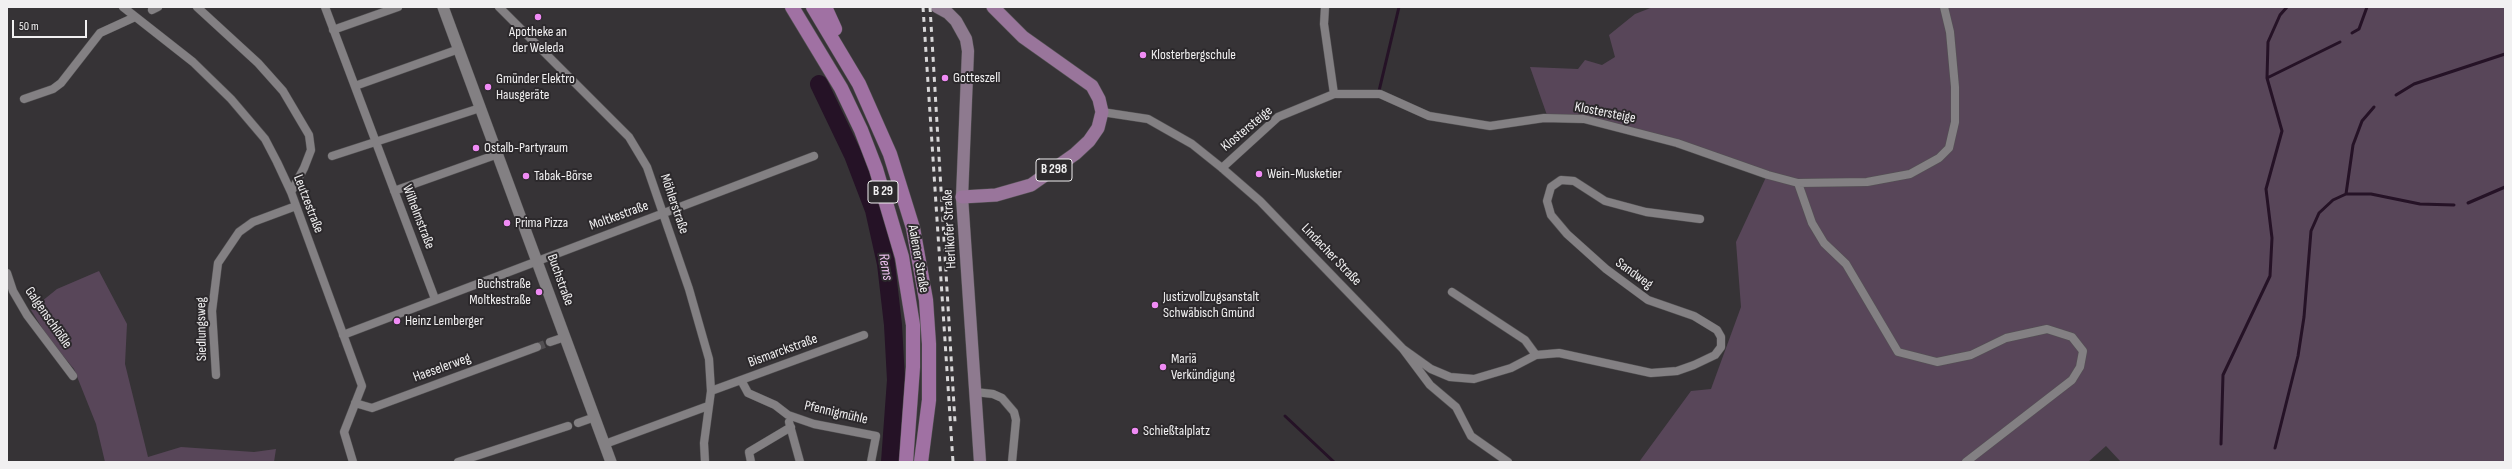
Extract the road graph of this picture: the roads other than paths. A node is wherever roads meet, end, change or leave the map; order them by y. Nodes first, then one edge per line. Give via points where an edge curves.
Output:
1 (123, 7) edge
2 (197, 7) edge
3 (325, 7) edge
4 (398, 7) edge
5 (443, 7) edge
6 (499, 7) edge
7 (792, 7) edge
8 (813, 7) edge
9 (937, 7) edge
10 (993, 7) edge
11 (1325, 7) edge
12 (1944, 7) edge
13 (828, 10) edge
14 (135, 17) junction
15 (333, 30) junction
16 (459, 49) junction
17 (851, 68) junction
18 (355, 86) junction
19 (1334, 94) junction
20 (24, 99) dead end
21 (480, 108) junction
22 (1102, 112) junction
23 (376, 144) junction
24 (498, 154) junction
25 (332, 156) dead end
26 (814, 156) dead end
27 (1222, 168) junction
28 (1798, 183) junction
29 (394, 191) junction
30 (291, 192) junction
31 (962, 197) junction
32 (296, 206) junction
33 (664, 213) junction
34 (1700, 219) dead end
35 (537, 260) junction
36 (7, 273) edge
37 (1452, 292) dead end
38 (435, 299) junction
39 (343, 335) junction
40 (864, 335) dead end
41 (565, 337) junction
42 (550, 342) tunnel mouth
43 (537, 347) tunnel mouth
44 (1403, 349) junction
45 (1536, 355) junction
46 (216, 375) dead end
47 (73, 376) dead end
48 (741, 380) junction
49 (711, 391) junction
50 (975, 392) junction
51 (355, 404) junction
52 (708, 406) junction
53 (788, 415) junction
54 (595, 417) junction
55 (578, 423) dead end
56 (568, 426) dead end
57 (791, 427) junction
58 (605, 444) junction
59 (353, 462) edge
60 (458, 462) edge
61 (611, 462) edge
62 (705, 462) edge
63 (751, 462) edge
64 (800, 462) edge
65 (871, 462) edge
66 (906, 462) edge
67 (922, 462) edge
68 (980, 462) edge
69 (1012, 462) edge
70 (1508, 462) edge
71 (1966, 462) edge

1 - 14 street, Leutzestraße
2 - 30 street via 258,63 283,91 309,134 311,150
3 - 15 street, Wilhelmstraße
4 - 15 street
5 - 16 street, Buchstraße
6 - 33 street, Möhlerstraße via 629,137 647,167
7 - 66 highway, B 29 via 841,88 862,130 902,257 913,325 913,367
8 - 17 highway, B 29
9 - 31 main road, Herlikofer Straße via 956,21 966,39 968,51
10 - 22 main road via 1023,37 1092,86 1099,98
11 - 19 street via 1324,24
12 - 28 street, Klostersteige via 1950,32 1955,87 1955,122 1949,148 1939,158 1910,174 1867,182
13 - 17 highway
14 - 20 street via 100,33 61,83 53,89
14 - 30 street, Leutzestraße via 204,72 249,118 265,139
15 - 18 street, Wilhelmstraße
16 - 18 street
16 - 21 street, Buchstraße
17 - 67 highway, Aalener Straße / B 29 via 890,154 902,187 919,253 929,344 929,400
18 - 23 street, Wilhelmstraße
19 - 27 street, Klostersteige via 1278,117
19 - 28 street, Klostersteige via 1380,94 1429,116 1490,126 1544,118 1584,119 1669,141 1760,173
21 - 23 street
21 - 24 street, Buchstraße
22 - 27 street, Lindacher Straße via 1148,119 1192,144
22 - 31 main road, B 298 via 1098,128 1089,141 1076,154 1031,185 996,195
23 - 25 street
23 - 29 street, Wilhelmstraße
24 - 29 street
24 - 35 street, Buchstraße
26 - 33 street, Moltkestraße
27 - 44 street, Lindacher Straße via 1260,201
28 - 71 street via 1812,223 1824,243 1846,264 1898,352 1937,362 1972,355 2006,338 2047,329 2072,337 2082,351 2080,367 2072,380
29 - 38 street, Wilhelmstraße
30 - 32 street, Leutzestraße
31 - 50 main road, Herlikofer Straße
32 - 39 street, Leutzestraße
32 - 46 street, Siedlungsweg via 253,222 238,232 218,263 212,311
33 - 35 street, Moltkestraße
33 - 49 street, Möhlerstraße via 708,359
34 - 45 street, Sandweg via 1646,212 1605,201 1574,181 1561,180 1551,187 1547,201 1551,215 1590,255 1648,300 1711,324 1722,337 1721,347 1715,355 1677,371 1650,373 1580,356 1558,353
35 - 38 street, Moltkestraße
35 - 41 street, Buchstraße
36 - 47 street, Galgenschlößle via 13,291 27,315
37 - 45 street via 1525,340
38 - 39 street, Moltkestraße
39 - 51 street, Leutzestraße via 362,386
40 - 48 street, Bismarckstraße
41 - 42 street
41 - 54 street, Buchstraße
43 - 51 street, Haeselerweg via 372,408
44 - 45 street, Sandweg via 1431,369 1450,376 1474,379 1510,368
44 - 70 street, Lindacher Straße via 1430,386 1456,407 1471,436
48 - 49 street, Bismarckstraße
48 - 53 street, Pfennigmühle via 743,387 752,396 775,405
49 - 52 street, Möhlerstraße
50 - 68 main road, Herlikofer Straße
50 - 69 street via 1002,398 1014,412 1016,420
51 - 59 street, Leutzestraße via 344,432
52 - 58 street
52 - 62 street, Möhlerstraße via 704,443
53 - 57 street, Pfennigmühle
53 - 65 street, Pfennigmühle via 814,424 876,436
54 - 55 street
54 - 58 street, Buchstraße
56 - 60 street
57 - 63 street via 749,452
57 - 64 street, Pfennigmühle
58 - 61 street, Buchstraße

